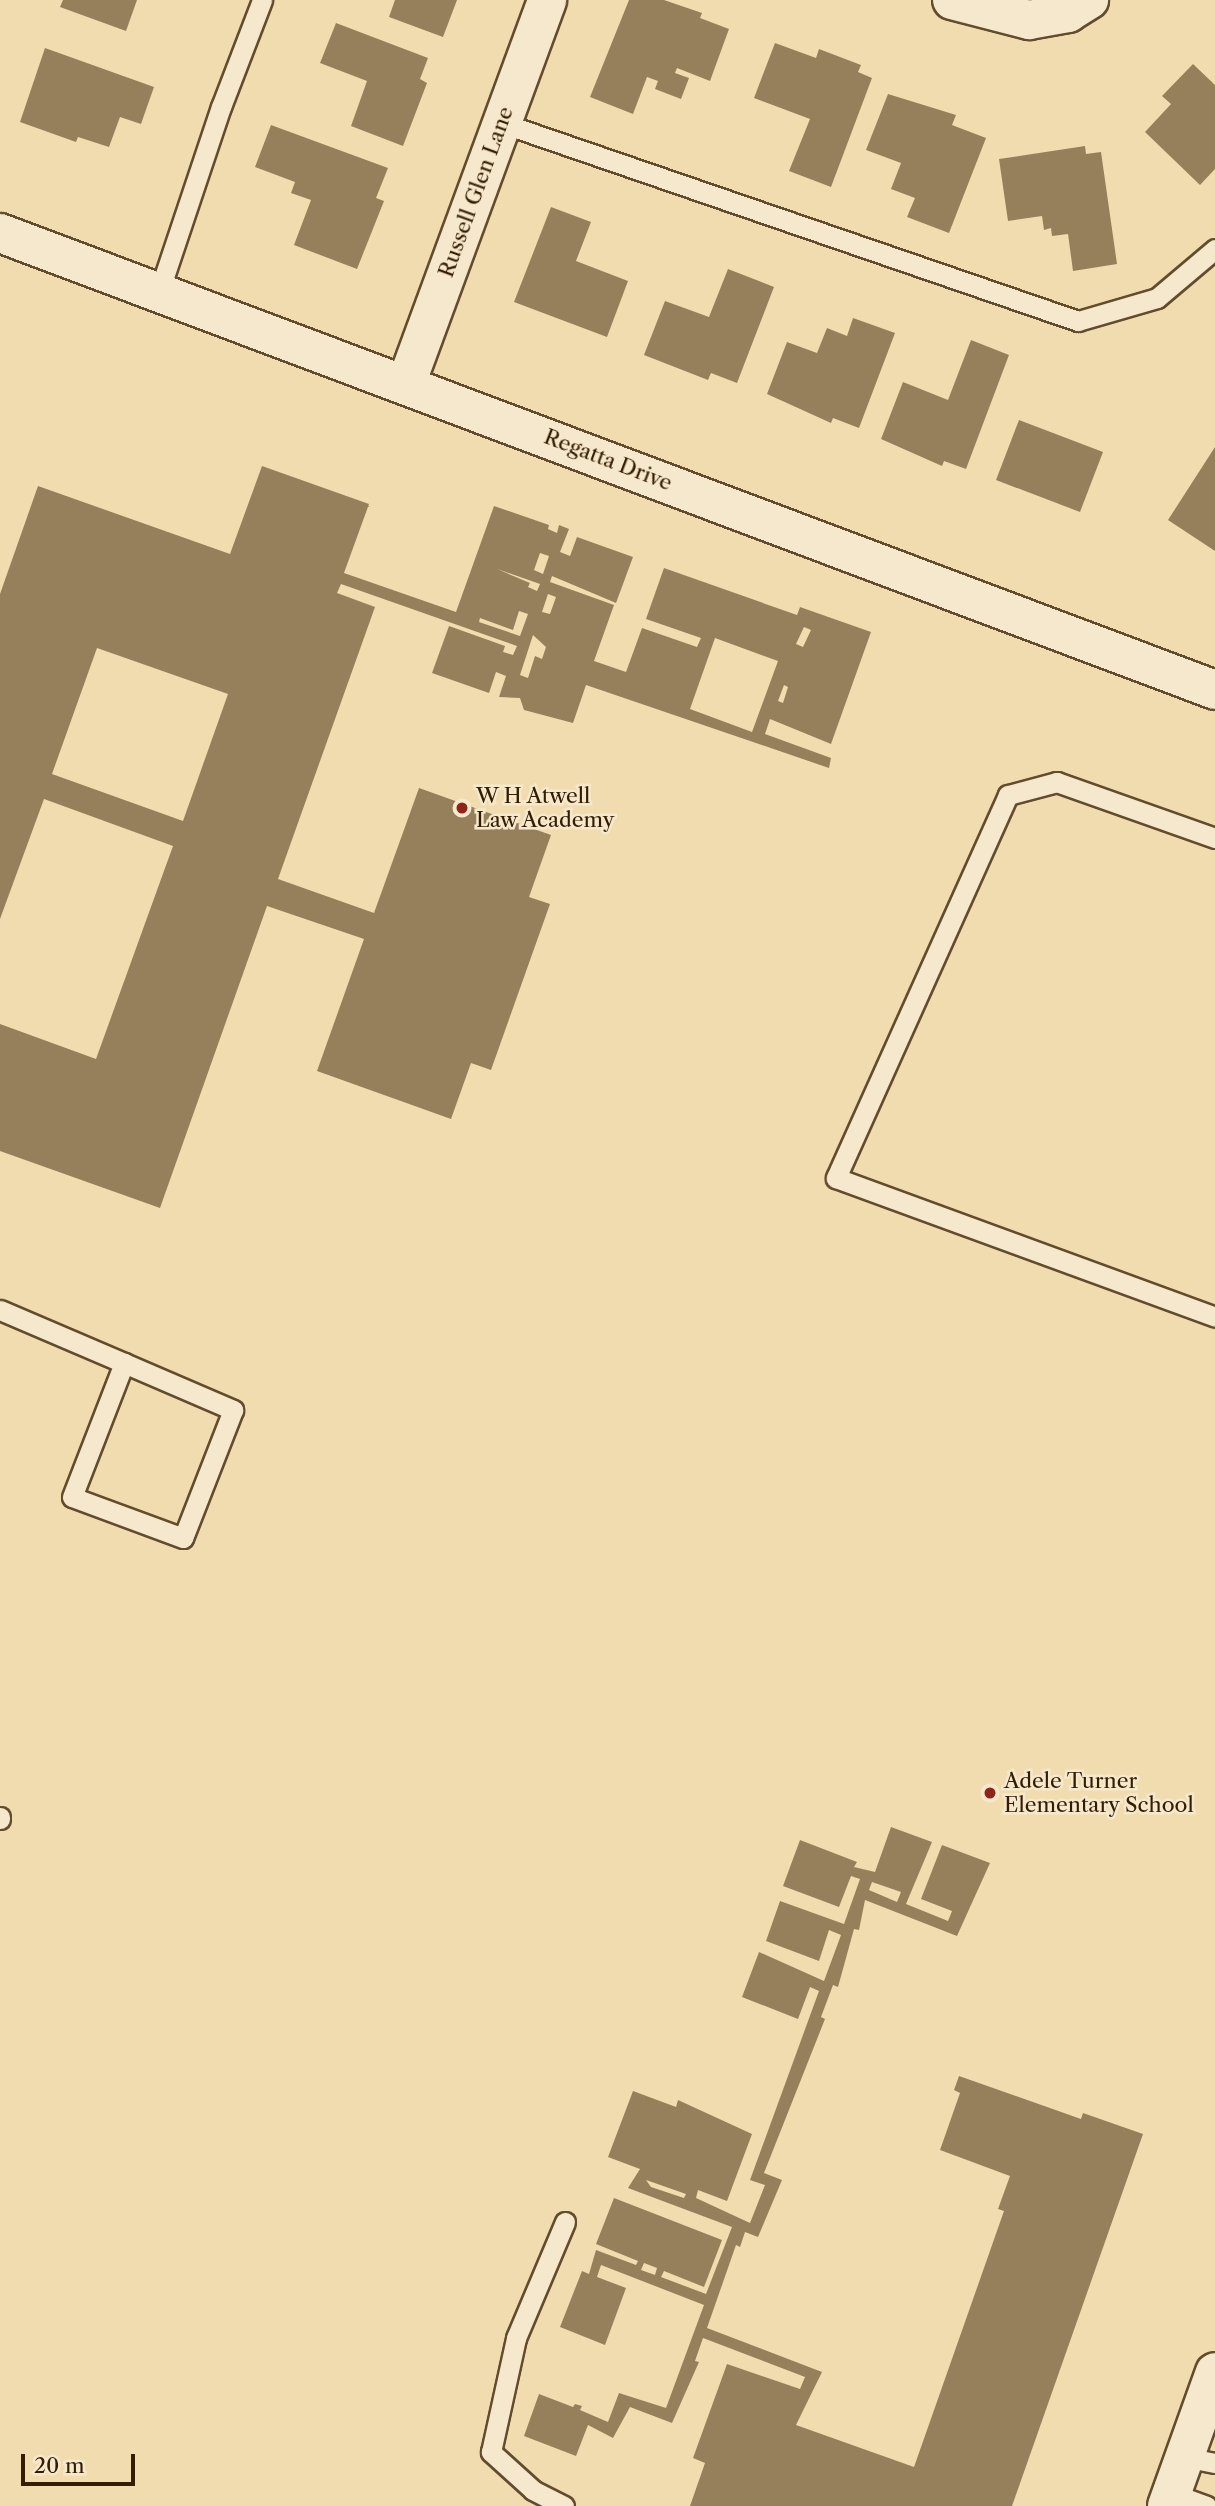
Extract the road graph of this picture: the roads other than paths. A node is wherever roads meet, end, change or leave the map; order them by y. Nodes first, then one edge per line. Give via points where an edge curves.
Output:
1 (262, 0) edge
2 (547, 0) edge
3 (952, 0) edge
4 (1089, 0) edge
5 (502, 124) junction
6 (0, 233) edge
7 (1215, 249) edge
8 (159, 292) junction
9 (406, 384) junction
10 (1215, 690) edge
11 (1215, 838) edge
12 (0, 1310) edge
13 (1215, 1317) edge
14 (124, 1363) junction
15 (565, 2222) dead end
16 (1215, 2372) edge
17 (1200, 2460) edge
18 (1169, 2500) edge
19 (564, 2506) edge
20 (1207, 2506) edge

1 - 8 lane via 220,107
2 - 5 street, Russell Glen Lane
3 - 4 street via 1029,20 1068,13
5 - 7 lane via 1078,321 1157,298
5 - 9 street, Russell Glen Lane
6 - 8 street, Regatta Drive
8 - 9 street, Regatta Drive
9 - 10 street, Regatta Drive
11 - 13 lane via 1057,782 1008,796 836,1178
12 - 14 lane
14 - 14 lane via 233,1410 183,1538 72,1497
15 - 19 lane via 516,2339 491,2452 533,2490
16 - 17 street
17 - 18 street
18 - 20 lane

